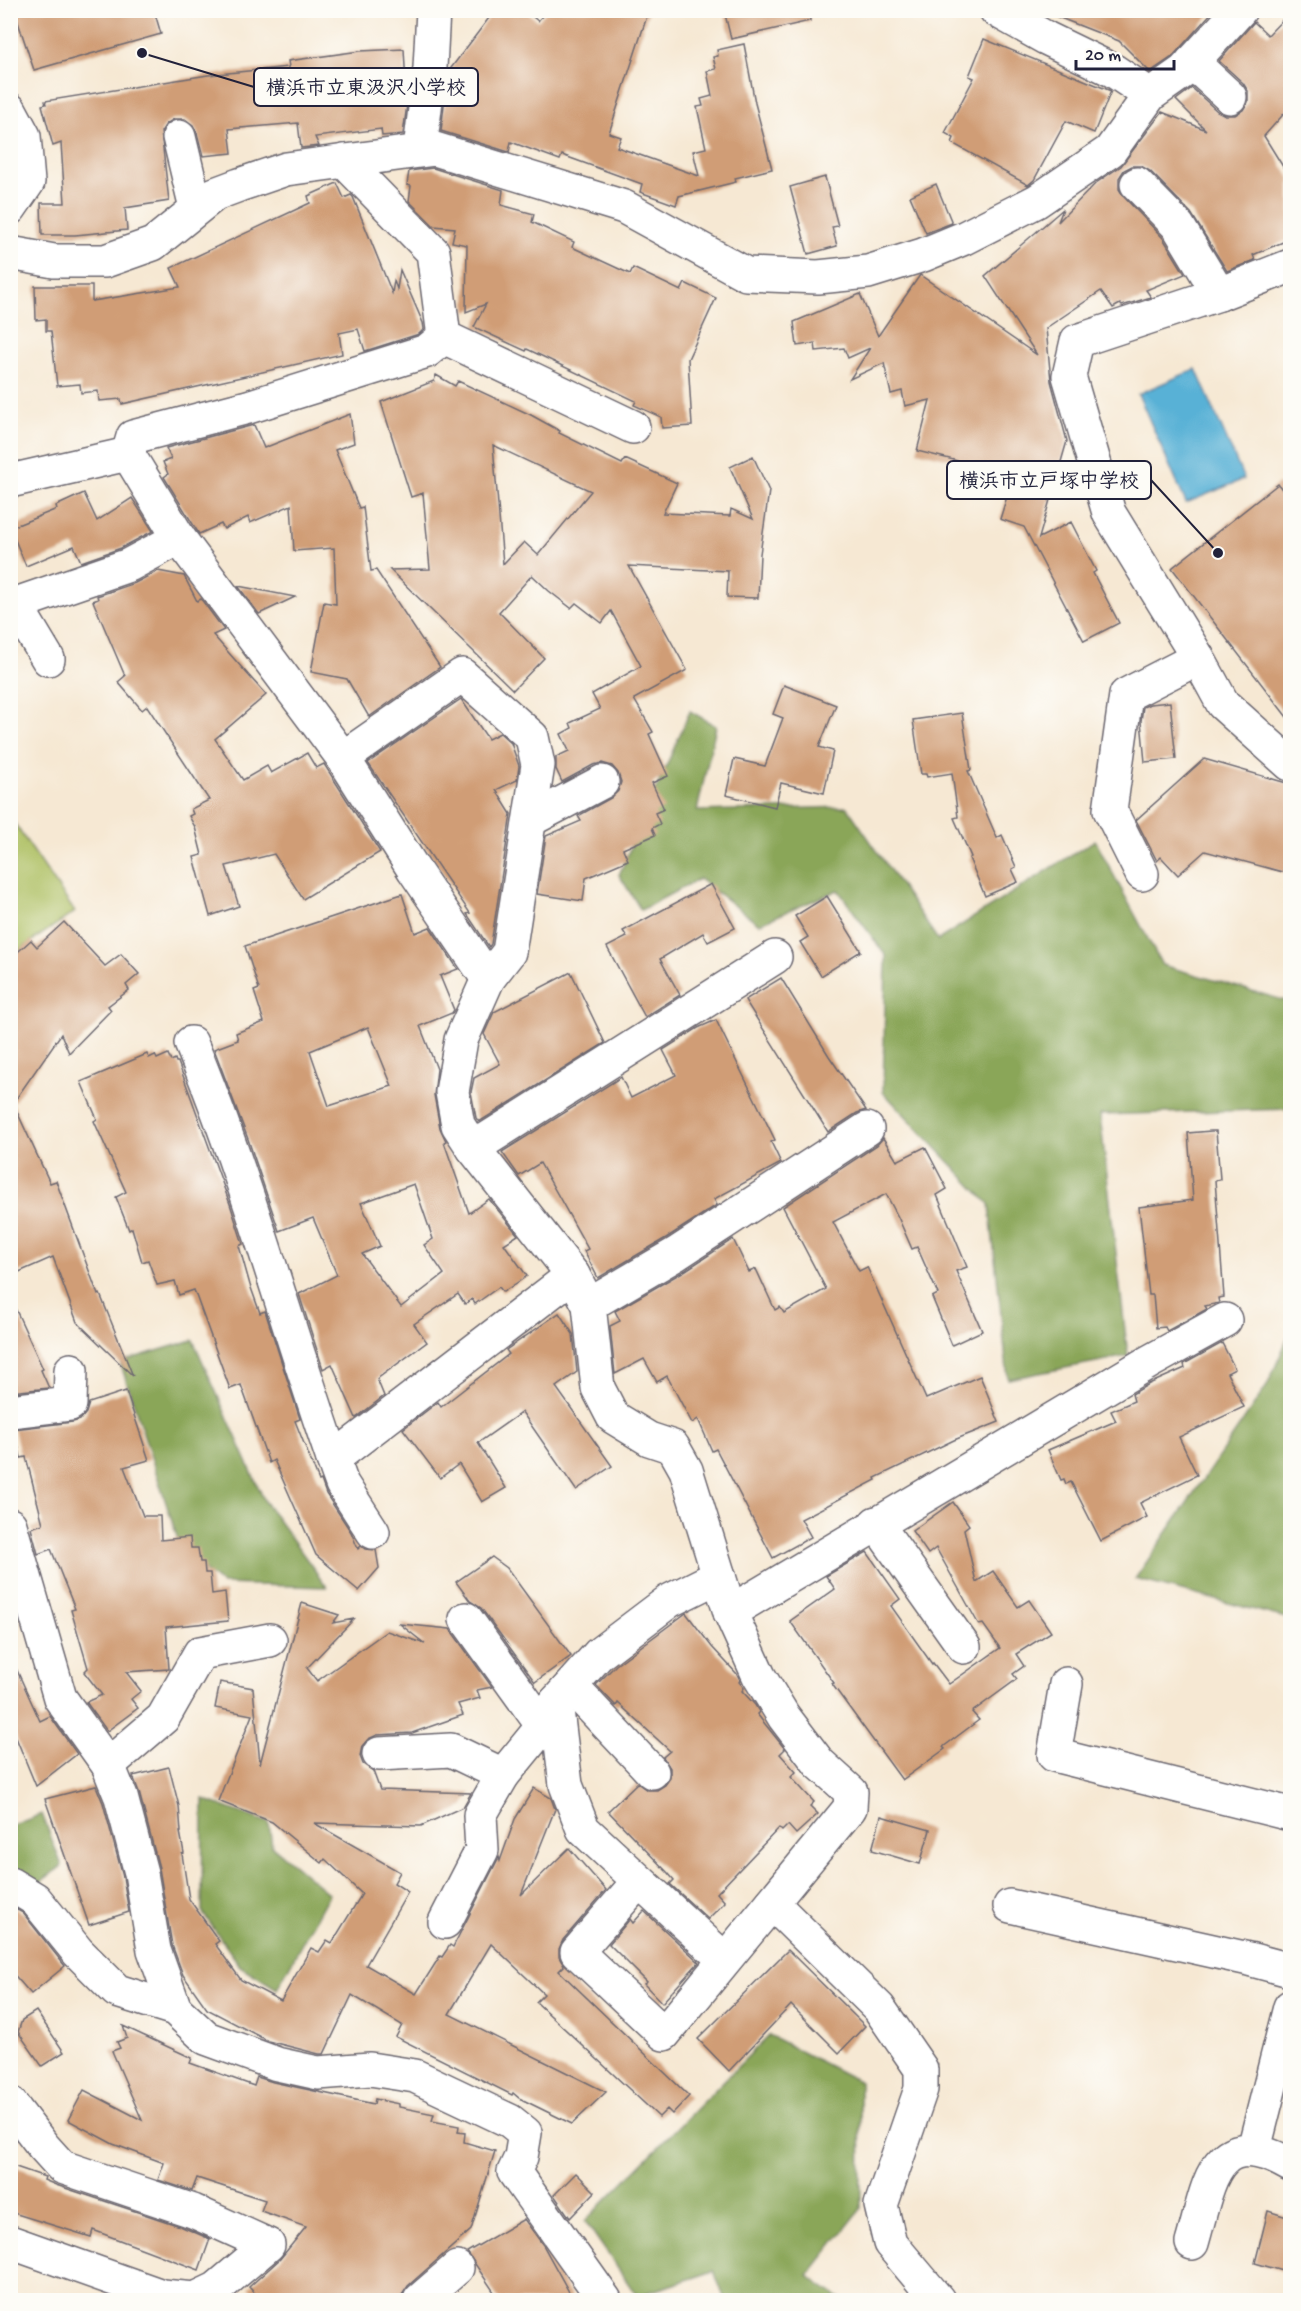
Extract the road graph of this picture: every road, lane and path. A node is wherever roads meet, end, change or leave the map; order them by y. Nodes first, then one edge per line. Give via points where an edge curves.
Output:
1 (433, 10) edge
2 (996, 10) edge
3 (1240, 10) edge
4 (1192, 62) junction
5 (1150, 95) junction
6 (1230, 97) dead end
7 (10, 110) edge
8 (179, 137) dead end
9 (420, 149) junction
10 (344, 161) junction
11 (1137, 184) dead end
12 (10, 208) edge
13 (196, 208) junction
14 (10, 253) edge
15 (1290, 266) edge
16 (1219, 294) junction
17 (444, 337) junction
18 (633, 427) dead end
19 (128, 454) junction
20 (10, 481) edge
21 (179, 538) junction
22 (13, 605) edge
23 (1198, 658) junction
24 (48, 659) dead end
25 (343, 758) junction
26 (1290, 764) edge
27 (602, 782) dead end
28 (530, 820) junction
29 (1142, 874) dead end
30 (775, 957) dead end
31 (488, 979) junction
32 (191, 1042) dead end
33 (867, 1130) dead end
34 (473, 1148) junction
35 (573, 1275) junction
36 (589, 1305) junction
37 (1225, 1320) dead end
38 (71, 1370) dead end
39 (10, 1411) edge
40 (333, 1459) junction
41 (876, 1523) junction
42 (10, 1525) edge
43 (373, 1532) dead end
44 (719, 1575) junction
45 (730, 1612) junction
46 (466, 1619) dead end
47 (270, 1640) dead end
48 (964, 1647) dead end
49 (1066, 1684) dead end
50 (557, 1705) junction
51 (379, 1754) dead end
52 (108, 1765) junction
53 (652, 1772) dead end
54 (503, 1775) junction
55 (1290, 1814) edge
56 (638, 1882) junction
57 (10, 1884) edge
58 (771, 1903) junction
59 (1010, 1906) dead end
60 (445, 1922) dead end
61 (724, 1959) junction
62 (1290, 1970) edge
63 (1290, 2007) edge
64 (175, 2009) junction
65 (10, 2103) edge
66 (1254, 2149) junction
67 (1290, 2164) edge
68 (10, 2242) edge
69 (1192, 2243) dead end
70 (457, 2268) dead end
71 (420, 2301) edge
72 (606, 2301) edge
73 (938, 2301) edge

1 - 9 street
2 - 5 street via 1114,71
3 - 4 street
4 - 5 street
4 - 6 street
5 - 9 street via 1110,151 1037,201 923,255 868,272 818,277 746,273 624,207 435,149
7 - 12 street via 24,136 28,182
8 - 13 street
9 - 10 street
10 - 13 street via 286,169 215,194
10 - 17 street via 433,252
11 - 16 street via 1178,226
13 - 14 street via 153,244 105,261 54,261
15 - 16 street
16 - 23 street via 1077,341 1069,376 1109,513
17 - 18 street
17 - 19 street via 427,351 248,407 133,437
19 - 20 street
19 - 21 street
21 - 22 street via 129,566
21 - 25 street
22 - 24 street
23 - 26 street via 1223,704
23 - 29 street via 1126,695 1110,810
25 - 28 street via 462,675 532,737 538,765
25 - 31 street
27 - 28 street
28 - 31 street via 509,952
30 - 34 street
31 - 34 street via 461,1040 452,1092 458,1125
32 - 40 street via 247,1195
33 - 36 street via 676,1254
34 - 35 street
35 - 36 street
35 - 40 street
36 - 44 street via 598,1388 613,1417 649,1439 673,1446 686,1470
37 - 41 street
38 - 39 street via 70,1404
40 - 43 street via 342,1484
41 - 45 street
41 - 48 street
42 - 52 street via 60,1698
44 - 45 street
44 - 50 street via 669,1601 599,1654
45 - 58 street via 759,1676 784,1717 819,1764 851,1792 850,1808
46 - 50 street
47 - 52 street via 200,1653 163,1718
49 - 55 street via 1054,1755
50 - 53 street
50 - 54 street
50 - 56 street via 566,1785 583,1830
51 - 54 street via 451,1750
52 - 64 street via 121,1797 141,1873 154,1950
54 - 60 street via 480,1815 482,1850
56 - 61 street
56 - 61 street via 577,1952 664,2034
57 - 64 street via 35,1899 78,1952 117,1991
58 - 61 street
58 - 73 street via 879,2008 921,2069 921,2089 881,2205 890,2243
59 - 62 street
63 - 66 street
64 - 72 street via 206,2038 277,2064 318,2073 370,2069 415,2076 510,2121 525,2133 514,2172
65 - 68 street via 62,2167 193,2211 268,2246 216,2289 195,2298 162,2296
66 - 67 street
66 - 69 street via 1227,2155 1214,2170
70 - 71 street

